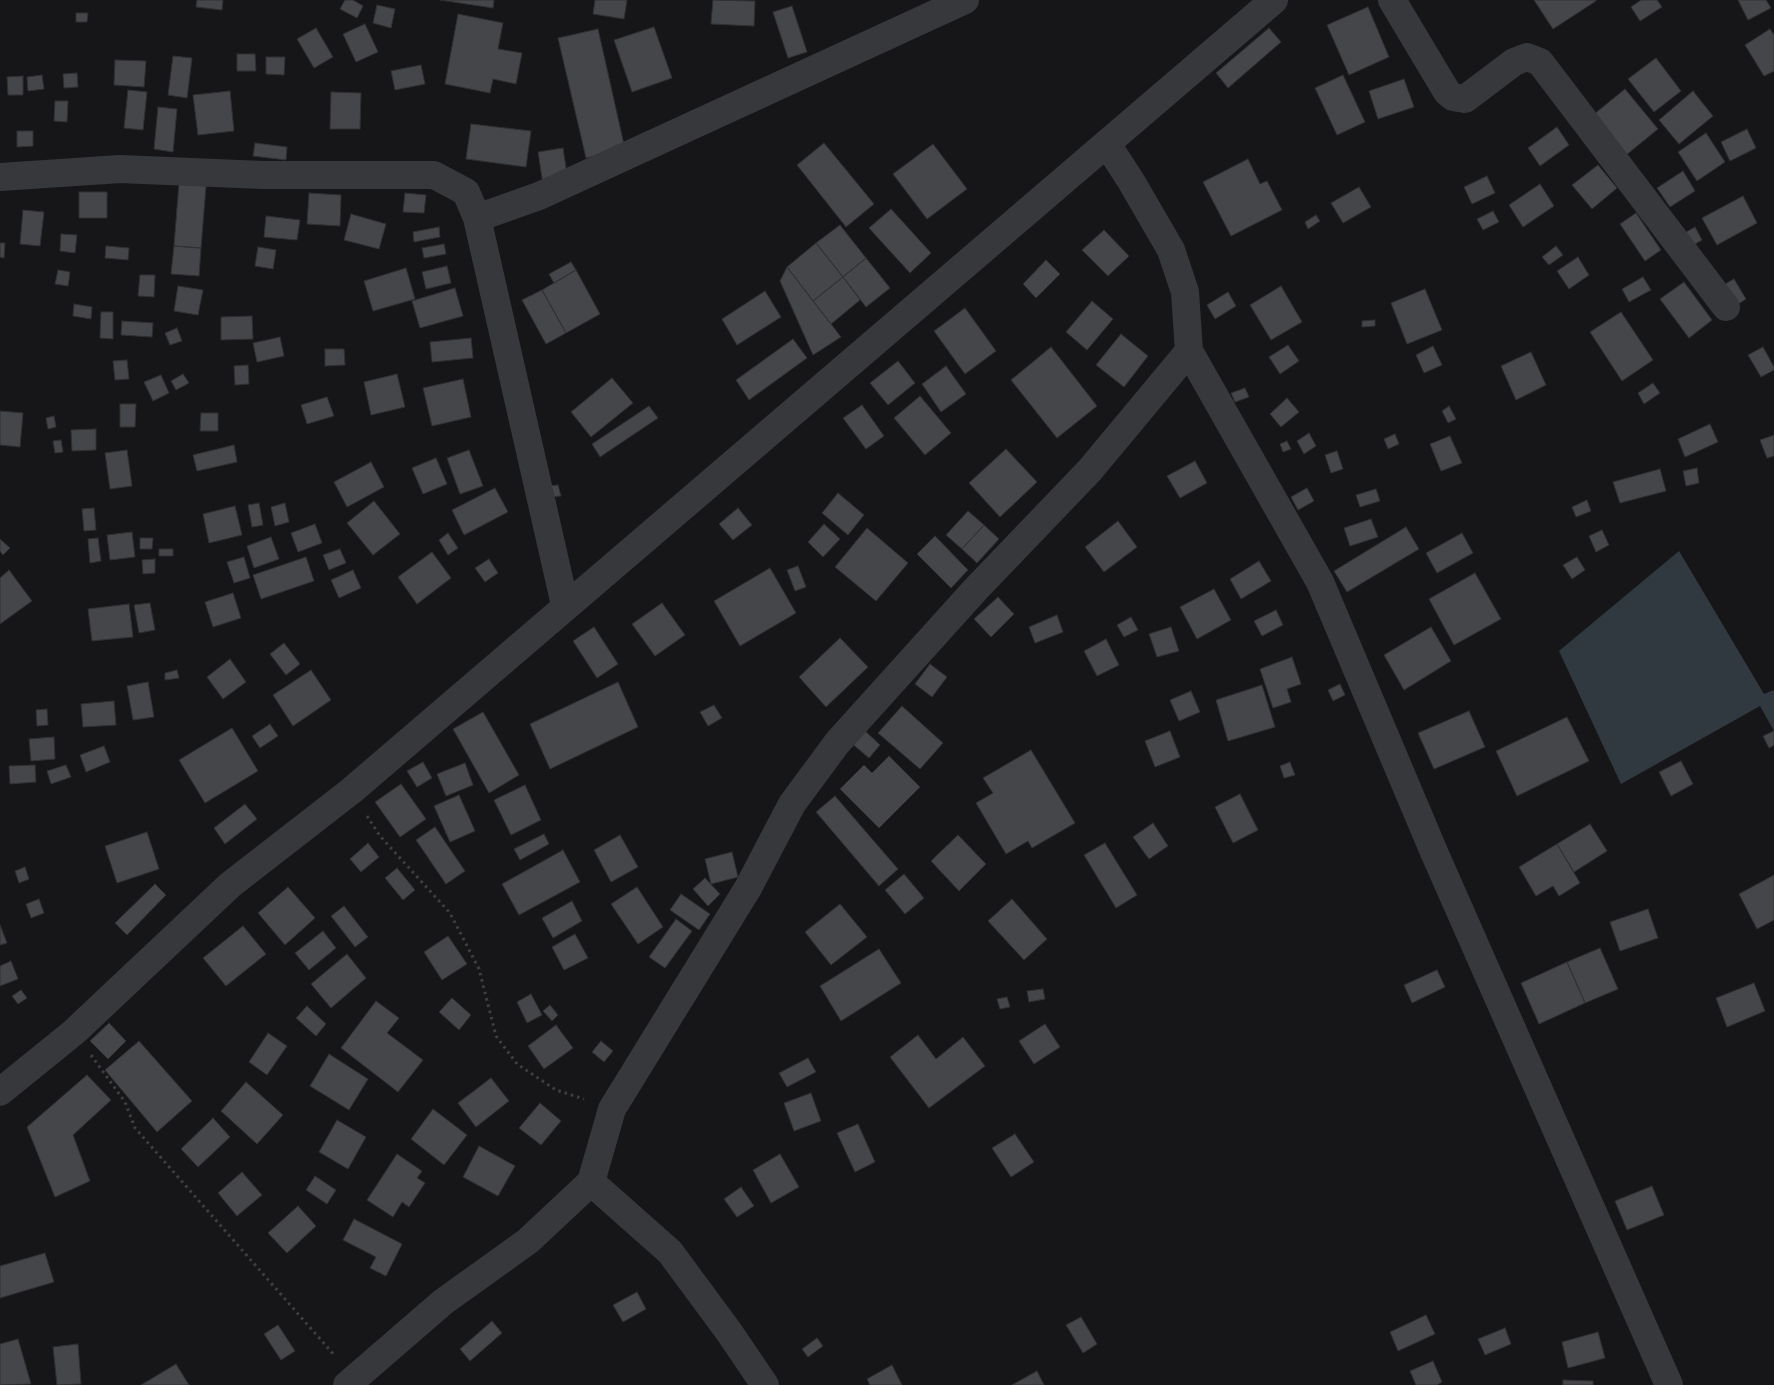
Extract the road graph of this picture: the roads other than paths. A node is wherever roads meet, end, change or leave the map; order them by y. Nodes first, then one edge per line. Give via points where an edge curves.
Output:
1 (965, 0) edge
2 (1274, 0) edge
3 (1392, 0) edge
4 (1106, 144) junction
5 (0, 177) edge
6 (476, 218) junction
7 (1726, 307) dead end
8 (1189, 351) junction
9 (565, 605) junction
10 (0, 1092) edge
11 (591, 1182) junction
12 (351, 1382) edge
13 (764, 1385) edge
14 (1670, 1385) edge

1 - 6 street via 539,196
2 - 4 street
3 - 7 street via 1453,97 1465,99 1514,62 1527,58 1540,62
4 - 8 street via 1171,250 1185,292
4 - 9 street
5 - 6 street via 120,168 263,175 434,175 466,192
6 - 9 street
8 - 11 street via 1090,470 975,590 837,743 792,804 748,888 612,1109
8 - 14 street via 1320,582 1434,852
9 - 10 street via 351,790 230,885 74,1032
11 - 12 street via 528,1241 443,1302
11 - 13 street via 670,1252 730,1332

